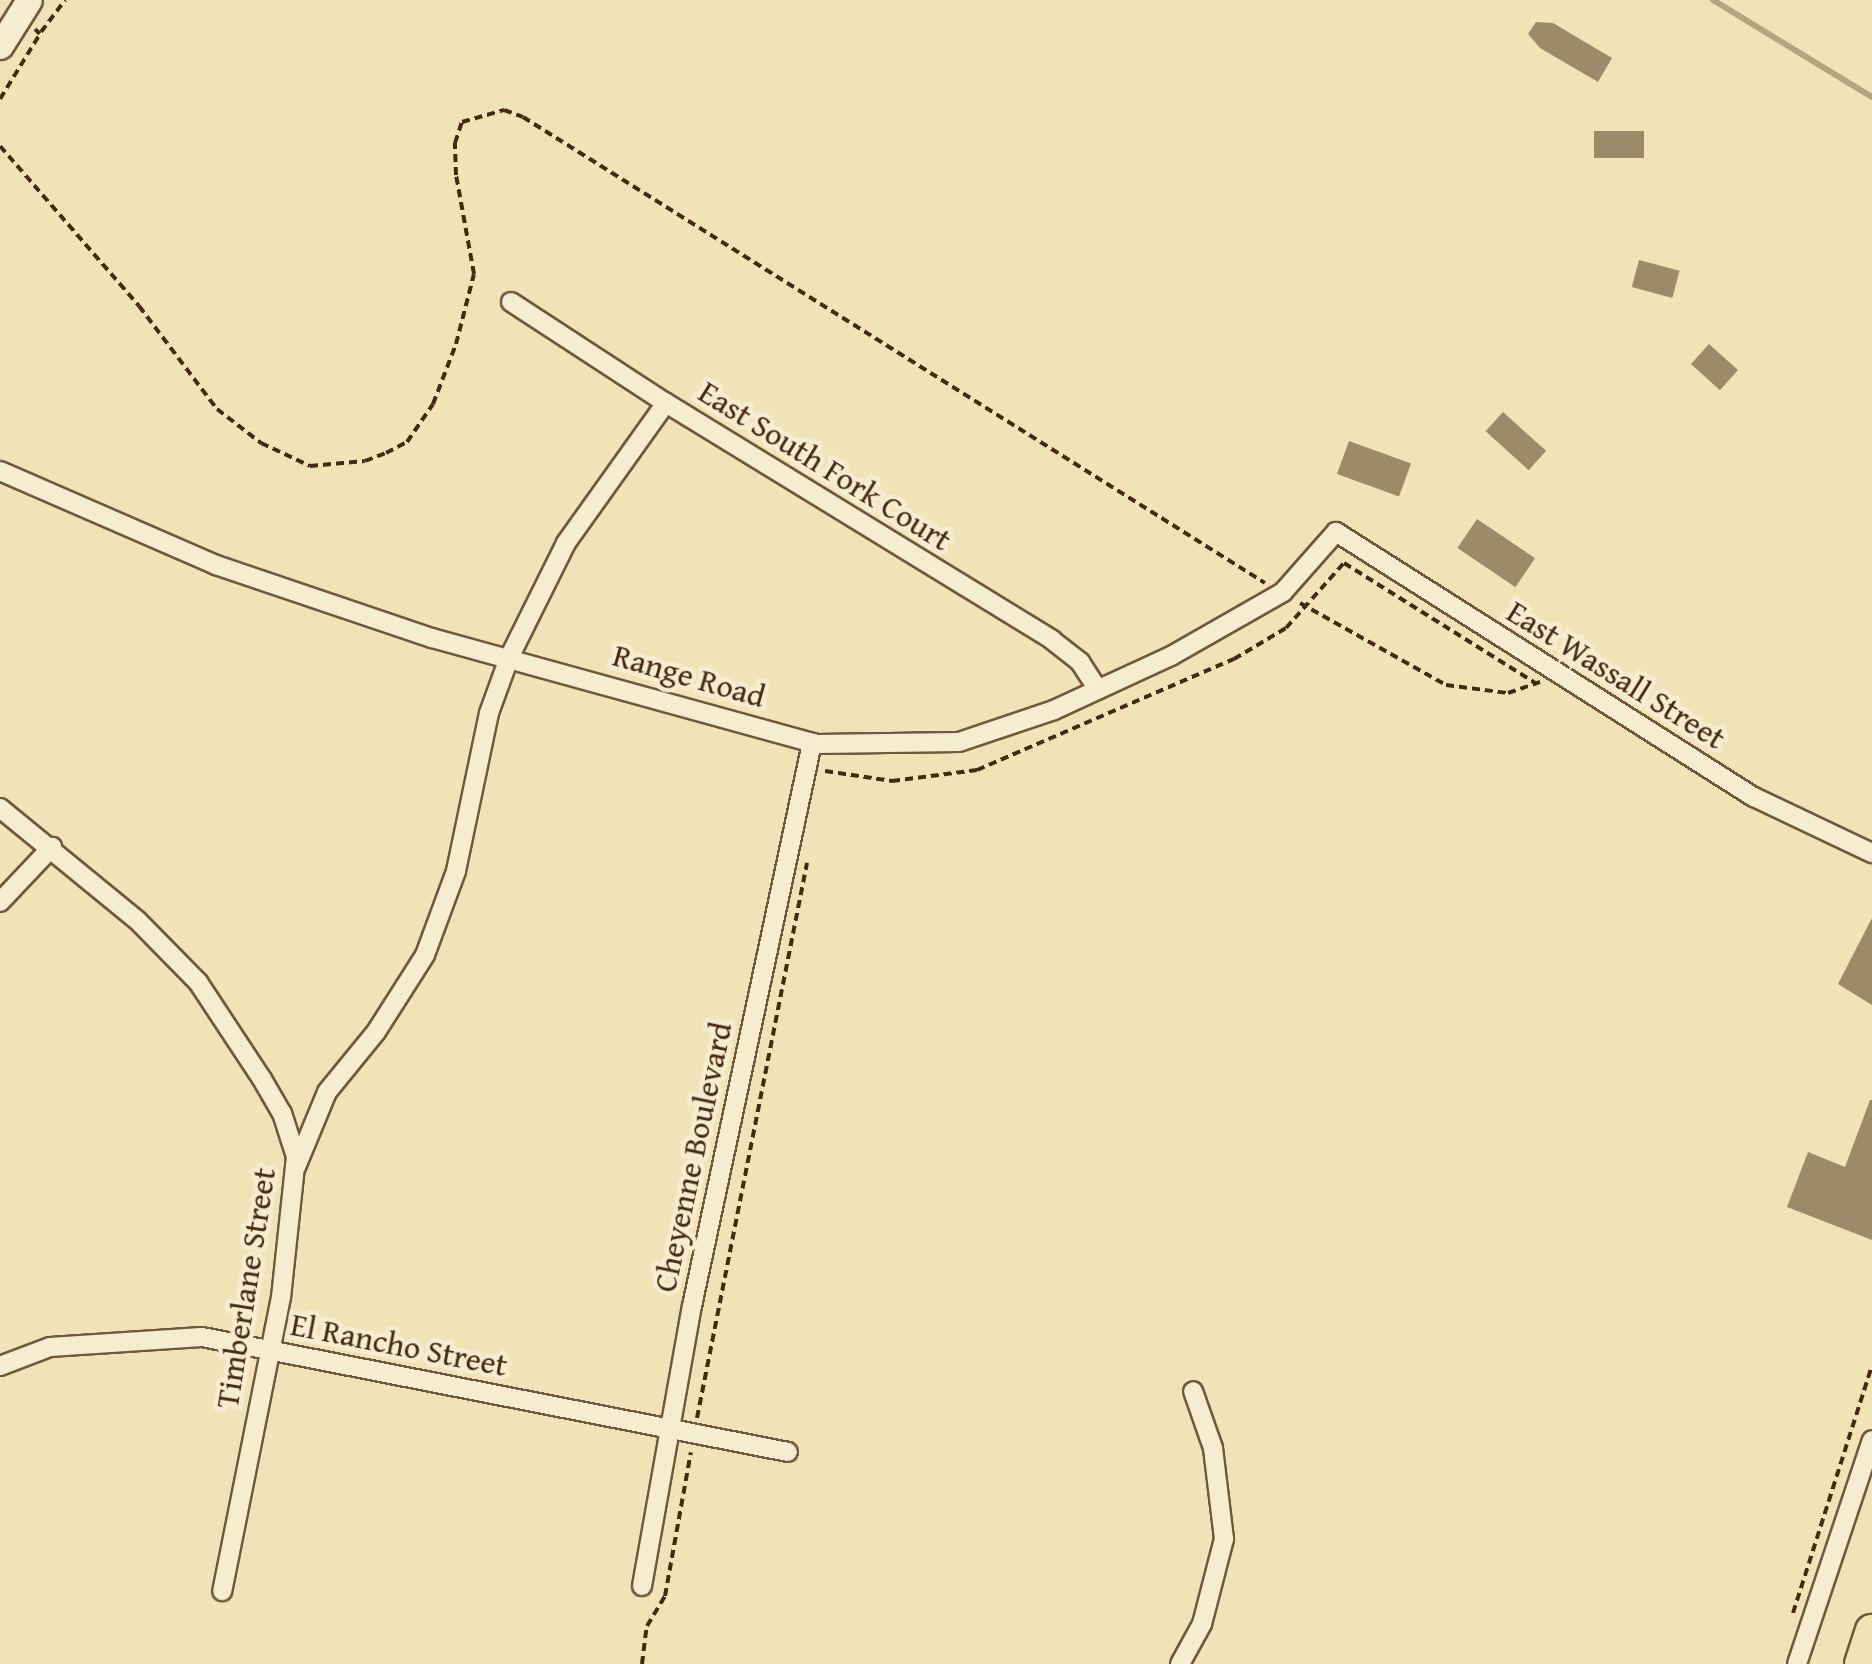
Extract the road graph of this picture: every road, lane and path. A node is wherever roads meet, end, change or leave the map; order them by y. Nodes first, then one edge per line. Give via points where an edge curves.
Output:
1 (29, 0) edge
2 (64, 0) edge
3 (40, 34) dead end
4 (0, 46) edge
5 (0, 146) edge
6 (511, 302) dead end
7 (666, 403) junction
8 (0, 471) edge
9 (1336, 532) joint
10 (1283, 592) junction
11 (1305, 607) junction
12 (509, 658) junction
13 (1543, 677) junction
14 (1098, 690) junction
15 (812, 742) junction
16 (822, 788) dead end
17 (0, 808) edge
18 (810, 846) dead end
19 (52, 848) junction
20 (1872, 853) edge
21 (0, 902) edge
22 (294, 1172) junction
23 (270, 1350) junction
24 (0, 1366) edge
25 (1872, 1366) edge
26 (1193, 1390) dead end
27 (669, 1429) junction
28 (694, 1434) junction
29 (1872, 1440) edge
30 (788, 1452) dead end
31 (642, 1586) dead end
32 (222, 1592) dead end
33 (1792, 1616) dead end
34 (1872, 1631) edge
35 (642, 1664) edge
36 (1180, 1664) edge
37 (1797, 1664) edge
38 (1861, 1664) edge

1 - 4 main road
2 - 3 path
5 - 10 path via 140,306 217,409 261,443 310,466 386,453 407,442 433,404 474,274 455,143 462,122 504,110
6 - 7 street, East South Fork Court
7 - 12 street via 566,543
7 - 14 street, East South Fork Court via 1052,640 1080,662
8 - 12 street, Range Road via 216,565
9 - 10 street, Range Road
9 - 13 street, East Wassall Street
10 - 11 path
10 - 14 street, Range Road
11 - 13 path via 1446,684 1508,693
11 - 13 path via 1344,563
11 - 16 path via 1286,628 1234,658 976,770 892,781 825,769
12 - 15 street, Range Road
12 - 22 street via 488,713 456,871 425,955 327,1092
13 - 20 street, East Wassall Street via 1754,797
14 - 15 street, Range Road via 960,742
15 - 27 street, Cheyenne Boulevard
17 - 19 street, Timberlane Street
18 - 28 path
19 - 21 street
19 - 22 street, Timberlane Street via 198,982 282,1114 296,1156
22 - 23 street, Timberlane Street
23 - 24 street, El Rancho Street via 202,1337 50,1346
23 - 27 street, El Rancho Street
23 - 32 street, Timberlane Street
25 - 33 path
26 - 36 street via 1213,1448 1224,1539 1202,1624
27 - 28 street, El Rancho Street
27 - 31 street, Cheyenne Boulevard
28 - 30 street, El Rancho Street
28 - 35 path via 665,1596 647,1626
29 - 37 street
34 - 38 highway

